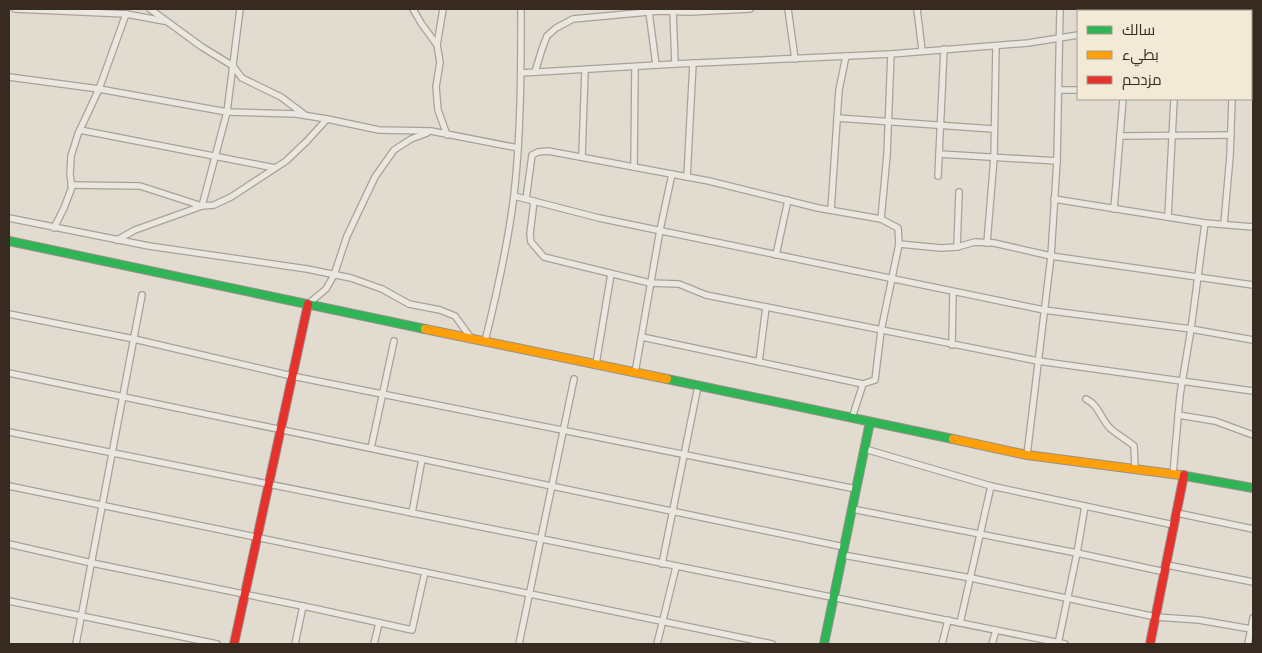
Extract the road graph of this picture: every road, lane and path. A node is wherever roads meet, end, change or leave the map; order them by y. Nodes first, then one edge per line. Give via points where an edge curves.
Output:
1 (15, 9) edge
2 (150, 9) edge
3 (240, 9) edge
4 (413, 9) edge
5 (442, 9) edge
6 (521, 9) edge
7 (750, 9) edge
8 (788, 9) edge
9 (917, 9) edge
10 (1060, 9) edge
11 (659, 10) edge
12 (673, 11) junction
13 (649, 12) junction
14 (126, 14) junction
15 (166, 22) junction
16 (1077, 34) edge
17 (1060, 36) junction
18 (437, 45) junction
19 (996, 46) junction
20 (944, 49) junction
21 (922, 50) junction
22 (891, 54) junction
23 (846, 56) junction
24 (795, 59) junction
25 (693, 63) junction
26 (675, 64) junction
27 (656, 65) junction
28 (233, 66) junction
29 (635, 66) junction
30 (585, 70) junction
31 (536, 72) junction
32 (521, 73) junction
33 (9, 77) edge
34 (99, 89) junction
35 (1059, 90) junction
36 (1077, 90) edge
37 (1123, 100) edge
38 (1174, 100) edge
39 (1232, 100) edge
40 (227, 112) junction
41 (306, 116) junction
42 (837, 118) junction
43 (327, 119) junction
44 (888, 122) junction
45 (941, 125) junction
46 (994, 129) junction
47 (80, 130) junction
48 (431, 132) junction
49 (448, 135) junction
50 (1120, 136) junction
51 (1172, 136) junction
52 (1230, 136) junction
53 (518, 148) junction
54 (939, 154) junction
55 (216, 156) junction
56 (582, 156) junction
57 (994, 158) junction
58 (1057, 161) junction
59 (634, 167) junction
60 (275, 168) junction
61 (672, 174) junction
62 (938, 176) dead end
63 (687, 177) junction
64 (71, 184) junction
65 (959, 192) dead end
66 (514, 196) junction
67 (526, 199) junction
68 (1054, 199) junction
69 (788, 200) junction
70 (534, 202) junction
71 (202, 206) junction
72 (1114, 209) junction
73 (831, 210) junction
74 (1168, 217) junction
75 (9, 218) edge
76 (881, 219) junction
77 (1205, 223) junction
78 (1224, 224) junction
79 (1253, 227) edge
80 (54, 228) junction
81 (660, 230) junction
82 (117, 240) junction
83 (9, 241) edge
84 (987, 243) junction
85 (899, 244) junction
86 (957, 247) junction
87 (776, 255) junction
88 (1050, 256) junction
89 (611, 274) junction
90 (334, 275) junction
91 (1198, 277) junction
92 (892, 279) junction
93 (650, 283) junction
94 (1253, 285) edge
95 (954, 292) junction
96 (142, 296) dead end
97 (308, 304) junction
98 (766, 307) junction
99 (1044, 310) junction
100 (9, 314) edge
101 (1191, 330) junction
102 (881, 331) junction
103 (642, 337) junction
104 (471, 338) junction
105 (134, 339) junction
106 (1253, 340) edge
107 (394, 341) dead end
108 (485, 341) junction
109 (952, 345) junction
110 (1038, 361) junction
111 (759, 362) junction
112 (596, 364) junction
113 (9, 373) edge
114 (635, 373) junction
115 (292, 376) junction
116 (574, 379) dead end
117 (1181, 381) junction
118 (863, 384) junction
119 (698, 386) junction
120 (1253, 391) edge
121 (382, 394) junction
122 (123, 397) junction
123 (1086, 399) dead end
124 (1178, 415) junction
125 (852, 418) junction
126 (870, 422) junction
127 (280, 430) junction
128 (565, 431) junction
129 (9, 432) edge
130 (1253, 435) edge
131 (370, 448) junction
132 (865, 449) junction
133 (112, 454) junction
134 (684, 455) junction
135 (1027, 455) junction
136 (422, 459) junction
137 (1136, 468) junction
138 (1173, 474) junction
139 (1184, 475) junction
140 (269, 484) junction
141 (9, 486) edge
142 (553, 486) junction
143 (991, 486) junction
144 (1253, 488) edge
145 (856, 490) junction
146 (102, 506) junction
147 (1084, 506) junction
148 (852, 509) junction
149 (673, 511) junction
150 (412, 513) junction
151 (1177, 513) junction
152 (1174, 525) junction
153 (1253, 529) edge
154 (979, 535) junction
155 (257, 538) junction
156 (541, 540) junction
157 (9, 544) edge
158 (844, 551) junction
159 (1077, 553) junction
160 (92, 563) junction
161 (662, 564) junction
162 (676, 567) junction
163 (1166, 568) junction
164 (425, 572) junction
165 (971, 578) junction
166 (1253, 582) edge
167 (245, 594) junction
168 (530, 594) junction
169 (834, 599) junction
170 (1068, 599) junction
171 (9, 601) edge
172 (303, 606) junction
173 (82, 616) junction
174 (1156, 617) junction
175 (1253, 618) edge
176 (948, 620) junction
177 (662, 622) junction
178 (379, 623) junction
179 (960, 623) junction
180 (1251, 629) junction
181 (996, 630) junction
182 (519, 643) edge
183 (1058, 643) edge
184 (76, 644) edge
185 (217, 644) edge
186 (235, 644) edge
187 (295, 644) edge
188 (374, 644) edge
189 (526, 644) edge
190 (657, 644) edge
191 (772, 644) edge
192 (824, 644) edge
193 (942, 644) edge
194 (992, 644) edge
195 (1065, 644) edge
196 (1150, 644) edge
197 (1248, 644) edge

1 - 14 street
2 - 15 street
3 - 28 street
4 - 18 street
5 - 18 street
6 - 32 street
7 - 12 street
8 - 24 street
9 - 21 street
10 - 17 street
11 - 12 street
11 - 13 street
12 - 26 street
13 - 27 street
13 - 31 street via 565,22 548,36
14 - 15 street
14 - 34 street
15 - 28 street
16 - 17 street
17 - 19 street
17 - 35 street
18 - 49 street via 440,62 436,87 438,110
19 - 20 street
19 - 46 street
20 - 21 street
20 - 45 street
21 - 22 street
22 - 23 street
22 - 44 street
23 - 24 street
23 - 42 street
24 - 25 street
25 - 26 street
25 - 63 street
26 - 27 street
27 - 29 street
28 - 40 street
28 - 41 street via 242,78 281,97
29 - 30 street
29 - 59 street
30 - 31 street
30 - 56 street
31 - 32 street
32 - 53 street
33 - 34 street
34 - 40 street
34 - 47 street
35 - 36 street
35 - 58 street
37 - 50 street
38 - 51 street
39 - 52 street
40 - 41 street
40 - 55 street
41 - 43 street
42 - 44 street
42 - 73 street
43 - 48 street via 380,130
43 - 60 street
44 - 45 street
44 - 76 street
45 - 46 street
45 - 54 street
46 - 57 street
47 - 55 street
47 - 64 street via 71,156
48 - 49 street
48 - 90 street via 411,138 394,150 375,177 347,236
49 - 53 street
50 - 51 street
50 - 72 street
51 - 52 street
51 - 74 street
52 - 78 street
53 - 66 street
54 - 57 street
54 - 62 street
55 - 60 street
55 - 71 street
56 - 59 street
56 - 67 street via 548,151 534,154
57 - 58 street
57 - 84 street
58 - 68 street
59 - 61 street
60 - 71 street via 231,197 214,205
61 - 63 street
61 - 81 street
63 - 69 street
64 - 71 street via 140,186
64 - 80 street
65 - 86 street
66 - 67 street
66 - 108 street
67 - 70 street
68 - 72 street
68 - 88 street
69 - 73 street
69 - 87 street
70 - 81 street
70 - 89 street via 530,234 531,242 540,254
71 - 82 street via 135,230
72 - 74 street
73 - 76 street
74 - 77 street
75 - 80 street
76 - 85 street via 898,228
77 - 78 street
77 - 91 street
78 - 79 street
80 - 82 street
81 - 87 street
81 - 93 street
82 - 90 street
83 - 97 street
84 - 86 street
84 - 88 street
85 - 86 street
85 - 92 street
87 - 92 street
88 - 91 street
88 - 99 street
89 - 93 street
89 - 112 street
90 - 97 street via 326,289
90 - 104 street via 351,278 409,304 454,316
91 - 94 street
91 - 101 street
92 - 95 street
92 - 102 street
93 - 98 street via 679,284 706,295
93 - 103 street
95 - 99 street
95 - 109 street
96 - 105 street
97 - 104 street
97 - 115 street
98 - 102 street
98 - 111 street
99 - 101 street
99 - 110 street
100 - 105 street
101 - 106 street
101 - 117 street
102 - 109 street
102 - 118 street via 875,380
103 - 111 street
103 - 114 street
104 - 108 street
105 - 115 street
105 - 122 street
107 - 121 street
108 - 112 street
109 - 110 street
110 - 117 street
110 - 135 street
111 - 118 street
112 - 114 street
113 - 122 street
114 - 119 street
115 - 121 street
115 - 127 street
116 - 128 street
117 - 120 street
117 - 124 street
118 - 125 street
119 - 125 street
119 - 134 street
121 - 128 street
121 - 131 street
122 - 127 street
122 - 133 street
123 - 137 street via 1098,409 1111,429 1134,446
124 - 130 street via 1215,421
124 - 138 street
125 - 126 street
126 - 132 street
126 - 135 street
127 - 131 street
127 - 140 street
128 - 134 street
128 - 142 street
129 - 133 street
131 - 136 street
132 - 143 street
132 - 145 street
133 - 140 street
133 - 146 street
134 - 145 street
134 - 149 street
135 - 137 street
136 - 142 street
136 - 150 street
137 - 138 street
138 - 139 street
139 - 144 street
139 - 151 street
140 - 150 street
140 - 155 street
141 - 146 street
142 - 149 street
142 - 156 street
143 - 147 street
143 - 154 street
145 - 148 street
146 - 155 street
146 - 160 street
147 - 152 street
147 - 159 street
148 - 154 street
148 - 158 street
149 - 158 street
149 - 161 street
150 - 156 street
151 - 152 street
151 - 153 street
152 - 163 street
154 - 159 street
154 - 165 street
155 - 164 street
155 - 167 street
156 - 161 street
156 - 168 street
157 - 160 street
158 - 165 street
158 - 169 street
159 - 163 street
159 - 170 street
160 - 167 street
160 - 173 street
161 - 162 street
162 - 169 street
162 - 177 street
163 - 166 street
163 - 174 street
164 - 168 street
164 - 178 street via 412,630
165 - 170 street
165 - 179 street
167 - 172 street
167 - 186 street
168 - 177 street
168 - 182 street
169 - 176 street
169 - 192 street
170 - 174 street
170 - 183 street
171 - 173 street
172 - 178 street
172 - 187 street
173 - 184 street
173 - 185 street
174 - 180 street
174 - 196 street
175 - 180 street
176 - 179 street
176 - 193 street
177 - 190 street
177 - 191 street
178 - 188 street
179 - 181 street
180 - 197 street
181 - 183 street
181 - 194 street
182 - 189 street
183 - 195 street

